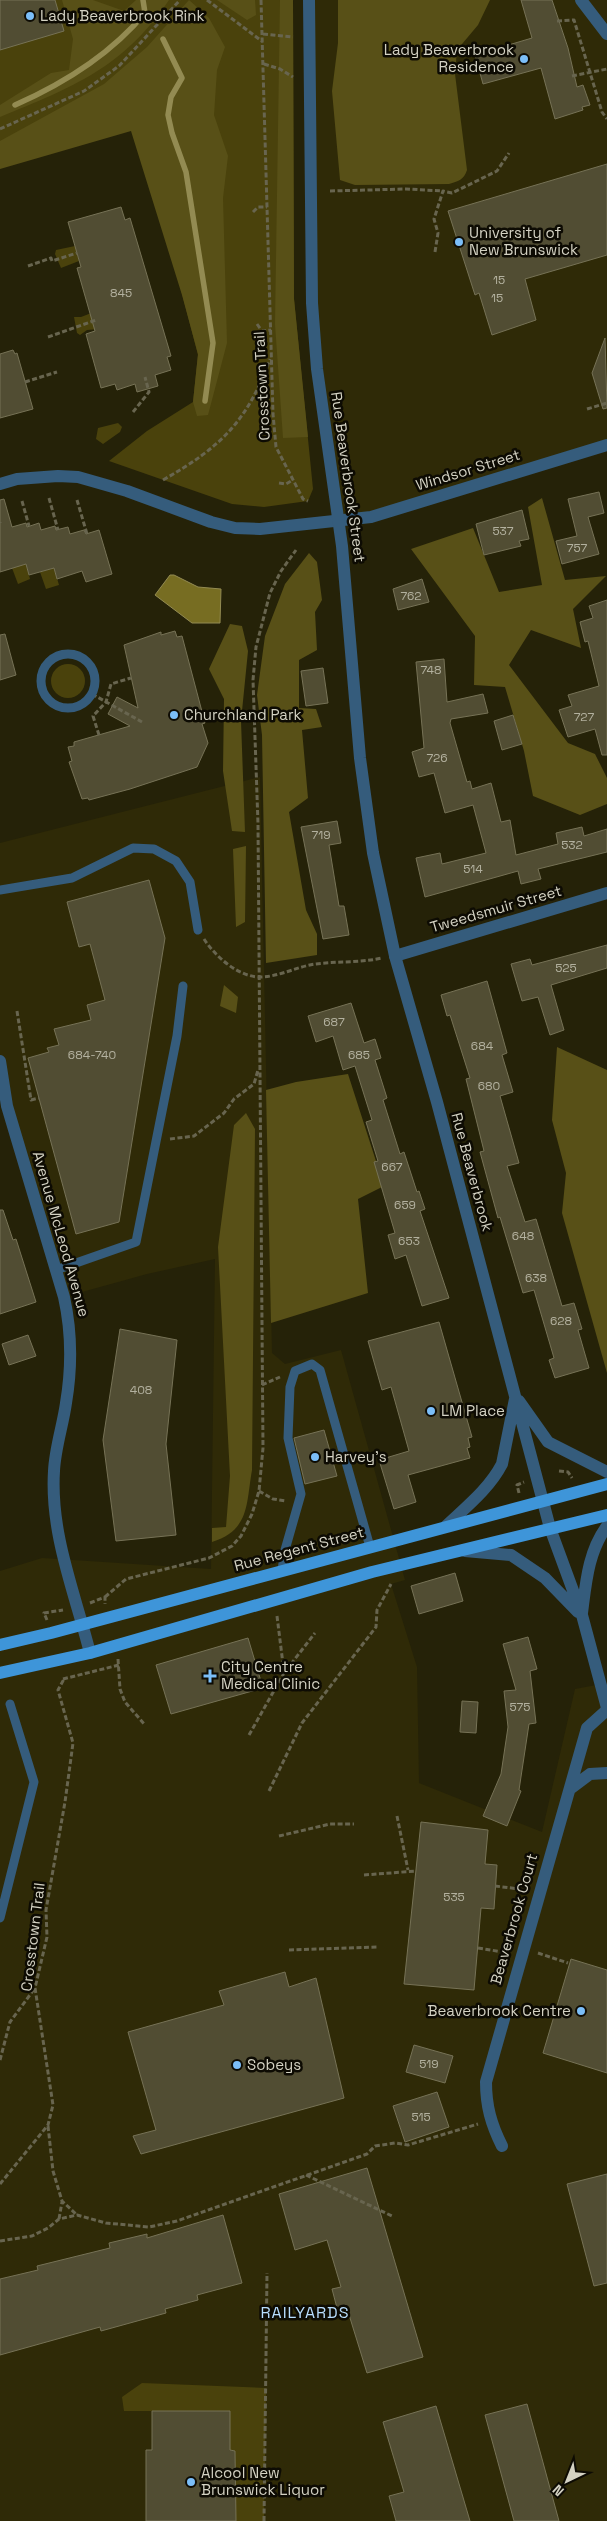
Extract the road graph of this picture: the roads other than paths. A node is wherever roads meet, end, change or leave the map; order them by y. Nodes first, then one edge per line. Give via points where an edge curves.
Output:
1 (309, 0) edge
2 (581, 0) edge
3 (607, 34) edge
4 (607, 445) edge
5 (0, 484) edge
6 (339, 520) junction
7 (92, 694) joint
8 (0, 890) edge
9 (607, 893) edge
10 (198, 930) road end
11 (395, 956) junction
12 (183, 986) dead end
13 (0, 1061) edge
14 (1, 1079) edge
15 (56, 1270) junction
16 (516, 1397) junction
17 (607, 1472) edge
18 (607, 1484) edge
19 (543, 1500) junction
20 (607, 1515) edge
21 (446, 1526) junction
22 (607, 1526) edge
23 (550, 1528) junction
24 (370, 1547) junction
25 (459, 1550) junction
26 (282, 1570) junction
27 (582, 1615) junction
28 (83, 1623) junction
29 (0, 1645) edge
30 (90, 1653) junction
31 (0, 1673) edge
32 (10, 1704) dead end
33 (607, 1709) edge
34 (607, 1773) edge
35 (570, 1789) junction
36 (0, 1918) edge
37 (502, 2146) dead end

1 - 6 street, Rue Beaverbrook Street via 312,303 317,369
2 - 3 street
4 - 6 street, Windsor Street via 370,517
5 - 6 street via 17,479 78,477 236,528 260,529
6 - 11 street, Rue Beaverbrook Street via 367,813
7 - 7 lane via 94,672 82,658 64,654 49,661 44,668 41,685 48,700 56,706 73,708 82,705
8 - 10 lane via 72,878 133,848 154,848 176,861 190,882
9 - 11 street, Tweedsmuir Street
11 - 16 street, Rue Beaverbrook
12 - 15 lane via 178,1036 136,1242
13 - 14 street, Avenue McLeod Avenue
14 - 15 street, Avenue McLeod Avenue
15 - 28 street, Avenue McLeod Avenue via 71,1326 71,1363 54,1470 56,1531
16 - 17 street via 548,1442
16 - 19 street, Rue Beaverbrook
16 - 21 street via 497,1474
18 - 19 main road, Rue Regent Street
19 - 21 main road, Rue Regent Street
19 - 23 street, Rue Beaverbrook
20 - 23 main road
21 - 24 main road, Rue Regent Street
22 - 27 street via 595,1544 588,1565
23 - 25 main road
23 - 27 street, Rue Beaverbrook
24 - 26 main road, Rue Regent Street
24 - 26 lane via 325,1384 320,1370 312,1364 295,1371 290,1387 288,1438 301,1494
25 - 27 street via 511,1555 545,1578
25 - 30 main road
26 - 28 main road, Rue Regent Street
27 - 33 street, Rue Beaverbrook
28 - 29 main road, Rue Regent Street
28 - 30 street, Avenue McLeod Avenue
30 - 31 main road
32 - 36 lane via 34,1782
33 - 35 street, Beaverbrook Court via 587,1728
34 - 35 street via 590,1774
35 - 37 street, Beaverbrook Court via 486,2082 490,2121

